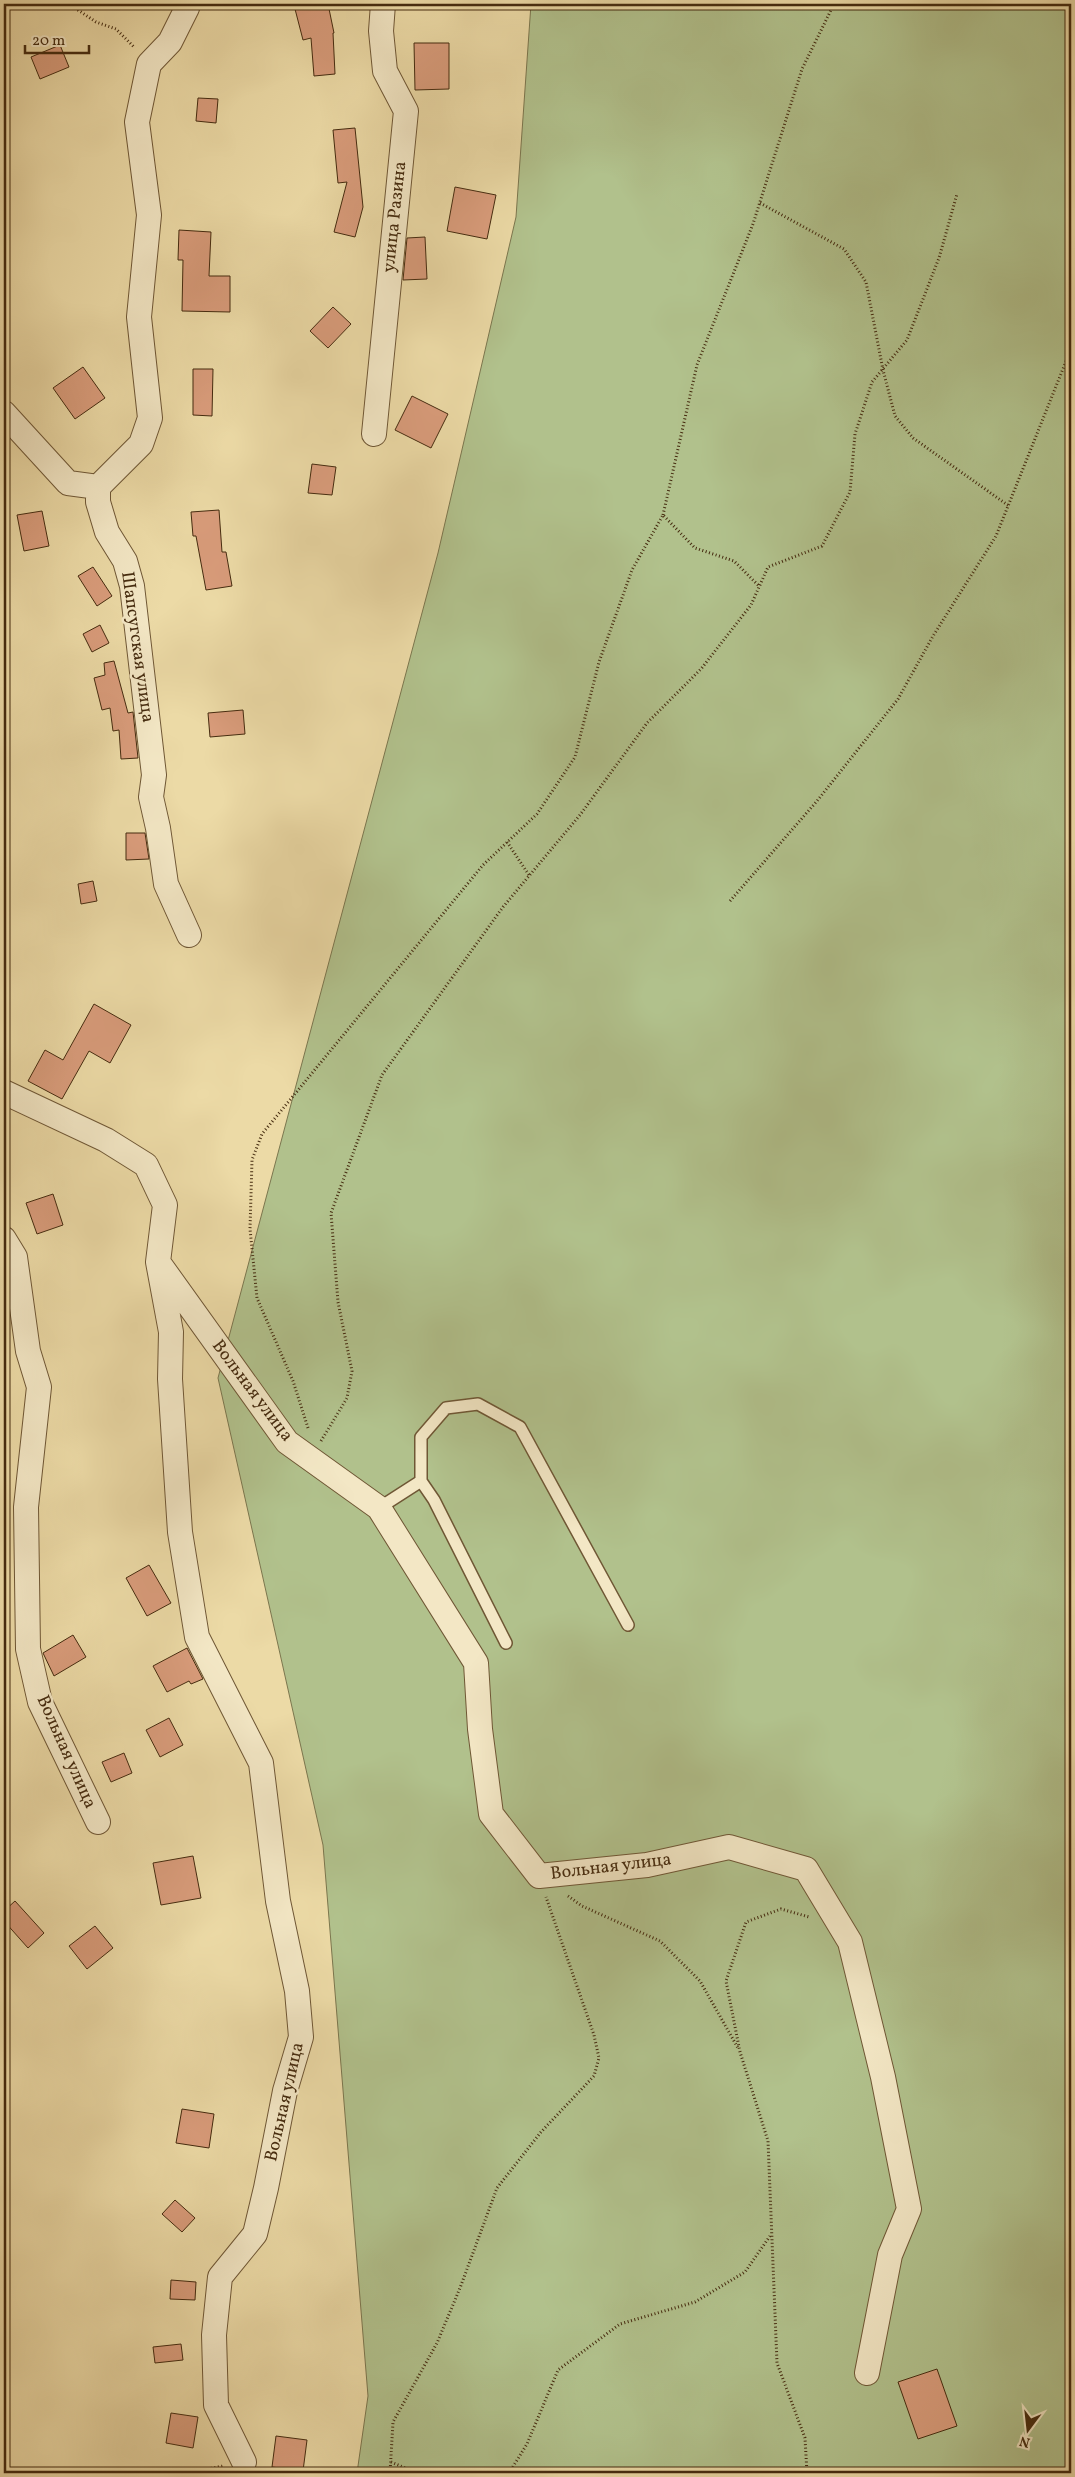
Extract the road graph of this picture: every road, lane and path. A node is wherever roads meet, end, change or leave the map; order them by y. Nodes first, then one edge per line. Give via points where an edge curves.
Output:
1 (69, 4) edge
2 (186, 4) edge
3 (383, 4) edge
4 (834, 4) edge
5 (149, 64) junction
6 (957, 194) dead end
7 (760, 203) junction
8 (1071, 349) edge
9 (882, 370) junction
10 (4, 413) edge
11 (374, 434) dead end
12 (98, 487) junction
13 (1009, 506) junction
14 (663, 515) junction
15 (759, 586) junction
16 (507, 842) junction
17 (529, 875) junction
18 (730, 901) dead end
19 (189, 934) dead end
20 (4, 1092) edge
21 (4, 1239) edge
22 (158, 1262) junction
23 (311, 1432) dead end
24 (315, 1438) dead end
25 (421, 1481) junction
26 (379, 1508) junction
27 (628, 1625) dead end
28 (506, 1643) dead end
29 (98, 1822) dead end
30 (539, 1876) junction
31 (840, 1926) junction
32 (740, 2052) junction
33 (770, 2236) junction
34 (867, 2373) dead end
35 (244, 2462) joint
36 (391, 2462) junction
37 (187, 2473) edge
38 (390, 2473) edge
39 (417, 2473) edge
40 (509, 2473) edge
41 (807, 2473) edge

1 - 5 path via 96,22 116,28
2 - 5 street via 170,42
3 - 11 street, улица Разина via 381,31 385,71 406,111
4 - 7 path via 802,69
5 - 12 street via 137,122 149,215 139,317 150,418 141,444
6 - 9 path via 939,258 907,340
7 - 9 path via 844,248 866,282
7 - 14 path via 697,365
8 - 13 path
9 - 13 path via 896,416 913,438
9 - 15 path via 872,382 855,434 850,492 822,546 768,567
10 - 12 street via 68,483
12 - 19 street, Шапсугская улица via 98,502 107,532 125,561 132,586 154,775 151,797 166,884
13 - 18 path via 996,536 898,699 818,801
14 - 15 path via 695,548 734,562
14 - 16 path via 632,570 599,662 576,757 537,814
15 - 17 path via 751,605 701,669 647,723 580,815
16 - 17 path
16 - 23 path via 483,865 262,1134 252,1160 250,1228 257,1298 293,1380
17 - 24 path via 382,1075 331,1213 338,1302 352,1371 347,1398 318,1445
20 - 22 street, Вольная улица via 106,1140 146,1165 165,1205
21 - 29 street, Вольная улица via 15,1257 28,1351 38,1387 26,1507 28,1649 40,1702
22 - 26 street, Вольная улица via 287,1442
22 - 35 street, Вольная улица via 171,1332 170,1380 180,1532 197,1637 261,1763 278,1901 298,1991 301,2036 285,2091 255,2234 220,2277 214,2335 216,2405
25 - 26 lane
25 - 27 lane via 422,1437 446,1408 478,1404 520,1427
25 - 28 lane via 434,1500
26 - 30 street, Вольная улица via 476,1663 480,1729 491,1814
30 - 31 street, Вольная улица via 647,1865 729,1847 806,1869
30 - 32 path via 582,1906 660,1941 700,1981
30 - 36 path via 594,2035 599,2058 597,2067 594,2076 541,2132 497,2188 436,2342 393,2422
31 - 32 path via 781,1909 746,1922 726,1981
31 - 34 street, Вольная улица via 850,1942 883,2077 909,2209 890,2255
32 - 33 path via 768,2141
33 - 40 path via 746,2272 695,2302 620,2324 558,2370 527,2444
33 - 41 path via 777,2363 805,2438
35 - 37 path
36 - 38 path
36 - 39 path

